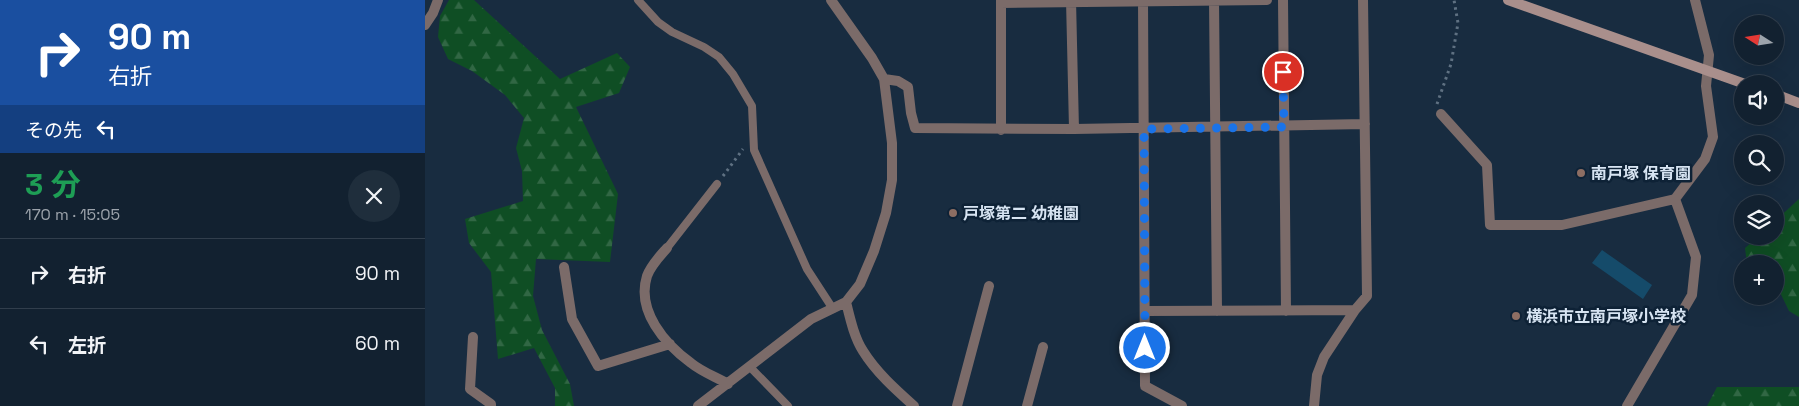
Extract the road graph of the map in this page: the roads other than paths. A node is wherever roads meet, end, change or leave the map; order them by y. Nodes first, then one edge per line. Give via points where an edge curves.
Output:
1 (439, 0) edge
2 (638, 0) edge
3 (831, 0) edge
4 (1214, 0) edge
5 (1267, 0) edge
6 (1283, 0) edge
7 (1363, 0) edge
8 (1508, 0) edge
9 (1695, 0) edge
10 (1001, 1) edge
11 (1071, 1) edge
12 (1143, 1) edge
13 (1528, 4) edge
14 (425, 25) edge
15 (1708, 72) junction
16 (884, 79) junction
17 (1734, 80) edge
18 (1784, 97) edge
19 (1799, 103) edge
20 (1441, 114) road end
21 (1365, 124) junction
22 (1284, 127) junction
23 (1215, 128) junction
24 (1074, 129) junction
25 (1144, 129) junction
26 (1001, 130) junction
27 (717, 184) road end
28 (1675, 199) junction
29 (667, 248) joint
30 (563, 267) dead end
31 (989, 286) dead end
32 (846, 302) junction
33 (833, 309) junction
34 (1355, 310) junction
35 (1145, 311) junction
36 (1217, 311) junction
37 (1286, 311) junction
38 (473, 337) dead end
39 (670, 344) junction
40 (1043, 347) dead end
41 (750, 368) junction
42 (728, 384) junction
43 (491, 406) edge
44 (698, 406) edge
45 (788, 406) edge
46 (914, 406) edge
47 (957, 406) edge
48 (1027, 406) edge
49 (1182, 406) edge
50 (1314, 406) edge
51 (1627, 406) edge

1 - 14 street
2 - 33 lane via 658,22 719,57 733,74 752,106 754,150 807,270
3 - 16 street
4 - 5 street
4 - 12 street
4 - 23 street
6 - 22 street
7 - 21 street
8 - 13 street
9 - 15 street via 1709,55
10 - 11 street
10 - 26 street
11 - 12 street
11 - 24 street
12 - 25 street
13 - 15 street
15 - 17 street
15 - 28 street via 1706,86 1713,137 1705,159
16 - 26 street via 898,81 908,87 915,128
16 - 32 street via 892,143 892,180 874,251 860,284
18 - 19 street
20 - 28 street via 1487,165 1490,225 1562,225
21 - 22 street
21 - 34 street via 1367,296
22 - 23 street
22 - 37 street
23 - 25 street
23 - 36 street
24 - 25 street
24 - 26 street
25 - 35 street
27 - 29 lane
28 - 51 street via 1696,256 1693,295
29 - 39 street via 647,276 645,294 648,313
30 - 39 street via 572,319 598,366
31 - 47 street
32 - 33 street
32 - 46 street via 862,350 880,374
33 - 41 street via 811,320
34 - 37 street
34 - 50 street via 1324,357 1317,375
35 - 36 street
35 - 49 street via 1145,386
36 - 37 street
38 - 43 street via 470,388
39 - 42 street via 691,364
40 - 48 street
41 - 42 street
41 - 45 lane
42 - 44 street

